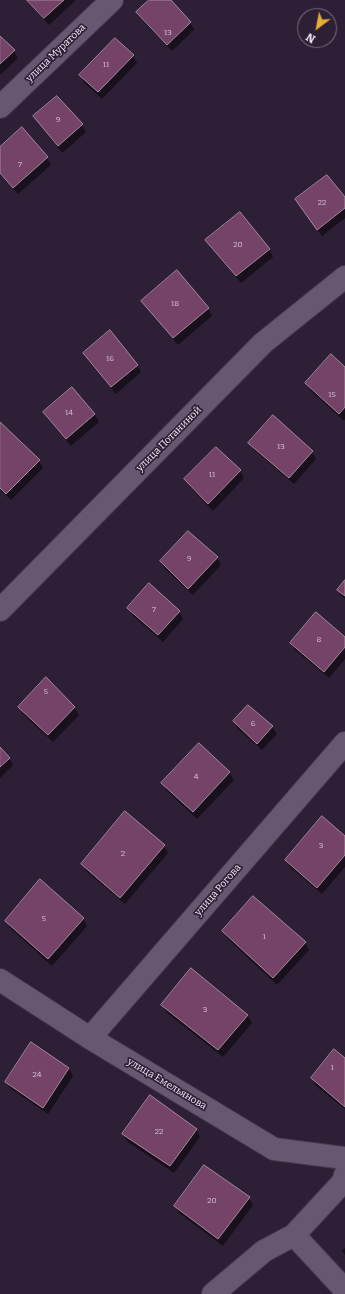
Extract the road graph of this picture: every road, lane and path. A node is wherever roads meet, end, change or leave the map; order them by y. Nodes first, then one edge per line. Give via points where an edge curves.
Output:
1 (112, 0) edge
2 (0, 106) edge
3 (345, 277) edge
4 (0, 610) edge
5 (345, 743) edge
6 (0, 980) edge
7 (90, 1038) junction
8 (345, 1158) edge
9 (345, 1175) edge
10 (294, 1235) junction
11 (345, 1290) edge
12 (213, 1294) edge

1 - 2 street, улица Муратова
3 - 4 street, улица Потаниной via 263,343
5 - 7 street, улица Рогова
6 - 7 street, улица Емельянова
7 - 8 street, улица Емельянова via 274,1149
9 - 10 street via 343,1182
10 - 11 street
10 - 12 street via 264,1251

